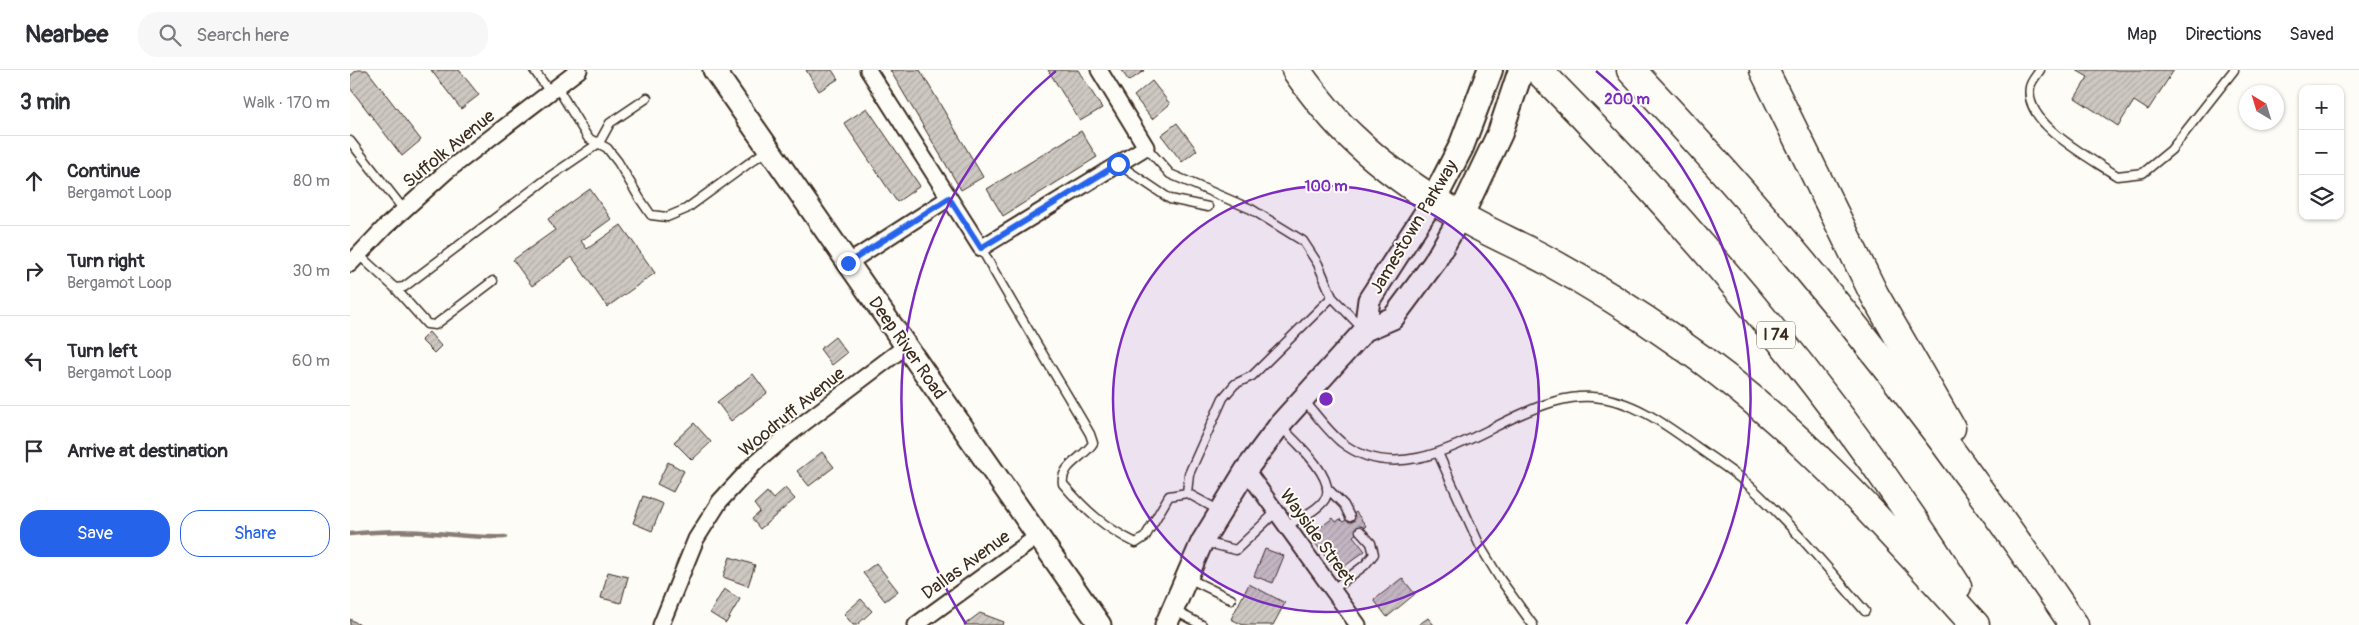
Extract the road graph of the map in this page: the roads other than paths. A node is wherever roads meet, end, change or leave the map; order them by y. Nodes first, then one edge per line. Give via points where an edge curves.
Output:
1 (534, 70) edge
2 (579, 70) edge
3 (714, 70) edge
4 (868, 70) edge
5 (1099, 70) edge
6 (1296, 70) edge
7 (1521, 70) edge
8 (1538, 70) edge
9 (1631, 70) edge
10 (1764, 70) edge
11 (2040, 70) edge
12 (2234, 70) edge
13 (1488, 76) edge
14 (553, 90) junction
15 (647, 98) dead end
16 (350, 141) edge
17 (599, 143) junction
18 (1146, 147) junction
19 (769, 149) junction
20 (1118, 164) junction
21 (949, 198) junction
22 (1434, 199) junction
23 (1208, 207) dead end
24 (404, 210) junction
25 (1460, 216) junction
26 (981, 248) junction
27 (355, 260) edge
28 (848, 263) junction
29 (493, 280) dead end
30 (395, 288) junction
31 (1332, 297) junction
32 (1365, 330) junction
33 (906, 346) junction
34 (1303, 398) junction
35 (1280, 426) junction
36 (1438, 453) junction
37 (1246, 470) junction
38 (1327, 488) junction
39 (1187, 493) junction
40 (1220, 511) junction
41 (1276, 512) junction
42 (1350, 516) dead end
43 (1286, 526) junction
44 (1360, 531) dead end
45 (1038, 536) junction
46 (1202, 542) junction
47 (2019, 544) junction
48 (1186, 577) junction
49 (1332, 590) junction
50 (1231, 598) dead end
51 (1865, 611) dead end
52 (1169, 617) edge
53 (661, 625) edge
54 (916, 625) edge
55 (1100, 625) edge
56 (1202, 625) edge
57 (1358, 625) edge
58 (1533, 625) edge
59 (1974, 625) edge
60 (1982, 625) edge
61 (2074, 625) edge

1 - 14 lane
2 - 14 street, Suffolk Avenue
3 - 19 street, Deep River Road
4 - 21 street
5 - 18 street
6 - 22 highway via 1351,137
7 - 25 main road, Jamestown Parkway via 1488,160
8 - 60 highway, I 74 via 1679,220 1808,375 1916,521
9 - 47 highway via 1730,176 1824,288
10 - 47 highway via 1874,294
11 - 12 lane via 2030,86 2030,103 2045,126 2117,176 2144,173 2171,150
13 - 22 main road, Jamestown Parkway via 1461,148
14 - 17 lane via 588,138
14 - 24 street, Suffolk Avenue via 447,172
15 - 17 lane via 610,123
16 - 24 lane
17 - 19 lane via 618,162 651,215 666,217 686,209
17 - 30 lane via 404,287
18 - 20 street
18 - 31 lane via 1170,174 1251,209 1302,240 1318,264
19 - 28 street, Deep River Road
20 - 23 lane via 1170,199
20 - 26 street
21 - 26 street
21 - 28 street
22 - 25 highway
22 - 32 street, Jamestown Parkway via 1369,300
24 - 27 street, Suffolk Avenue
25 - 32 street, Jamestown Parkway via 1434,263 1393,318
25 - 59 highway via 1547,260 1613,299 1740,388 1827,466
26 - 39 lane via 1093,443 1064,471 1062,478 1063,484 1084,510 1110,531 1136,544 1145,537 1169,496
27 - 30 lane
28 - 33 street, Deep River Road
29 - 30 lane via 435,325 427,324
31 - 32 lane
31 - 39 lane via 1252,376 1235,384 1223,398 1189,474
32 - 34 street, Jamestown Parkway
33 - 45 street, Deep River Road
33 - 53 street, Woodruff Avenue via 788,435 755,463 720,501 696,539
34 - 35 street, Jamestown Parkway
34 - 36 lane via 1324,425 1362,455 1388,461 1415,460
35 - 37 street, Jamestown Parkway
35 - 38 lane via 1321,472
36 - 51 lane via 1539,406 1567,398 1594,397 1622,403 1662,421 1751,487
36 - 58 lane via 1480,546
37 - 40 street, Jamestown Parkway
37 - 41 street, Wayside Street
38 - 42 lane
38 - 43 lane via 1325,499
39 - 40 lane
40 - 46 street, Jamestown Parkway
41 - 43 street, Wayside Street
41 - 46 lane via 1236,550
43 - 49 street, Wayside Street
44 - 49 lane via 1371,543 1374,554 1365,566
45 - 54 street, Dallas Avenue
45 - 55 street, Deep River Road
46 - 48 street, Jamestown Parkway
47 - 61 highway
48 - 50 lane
48 - 52 street, Jamestown Parkway
49 - 57 street, Wayside Street
52 - 56 lane

